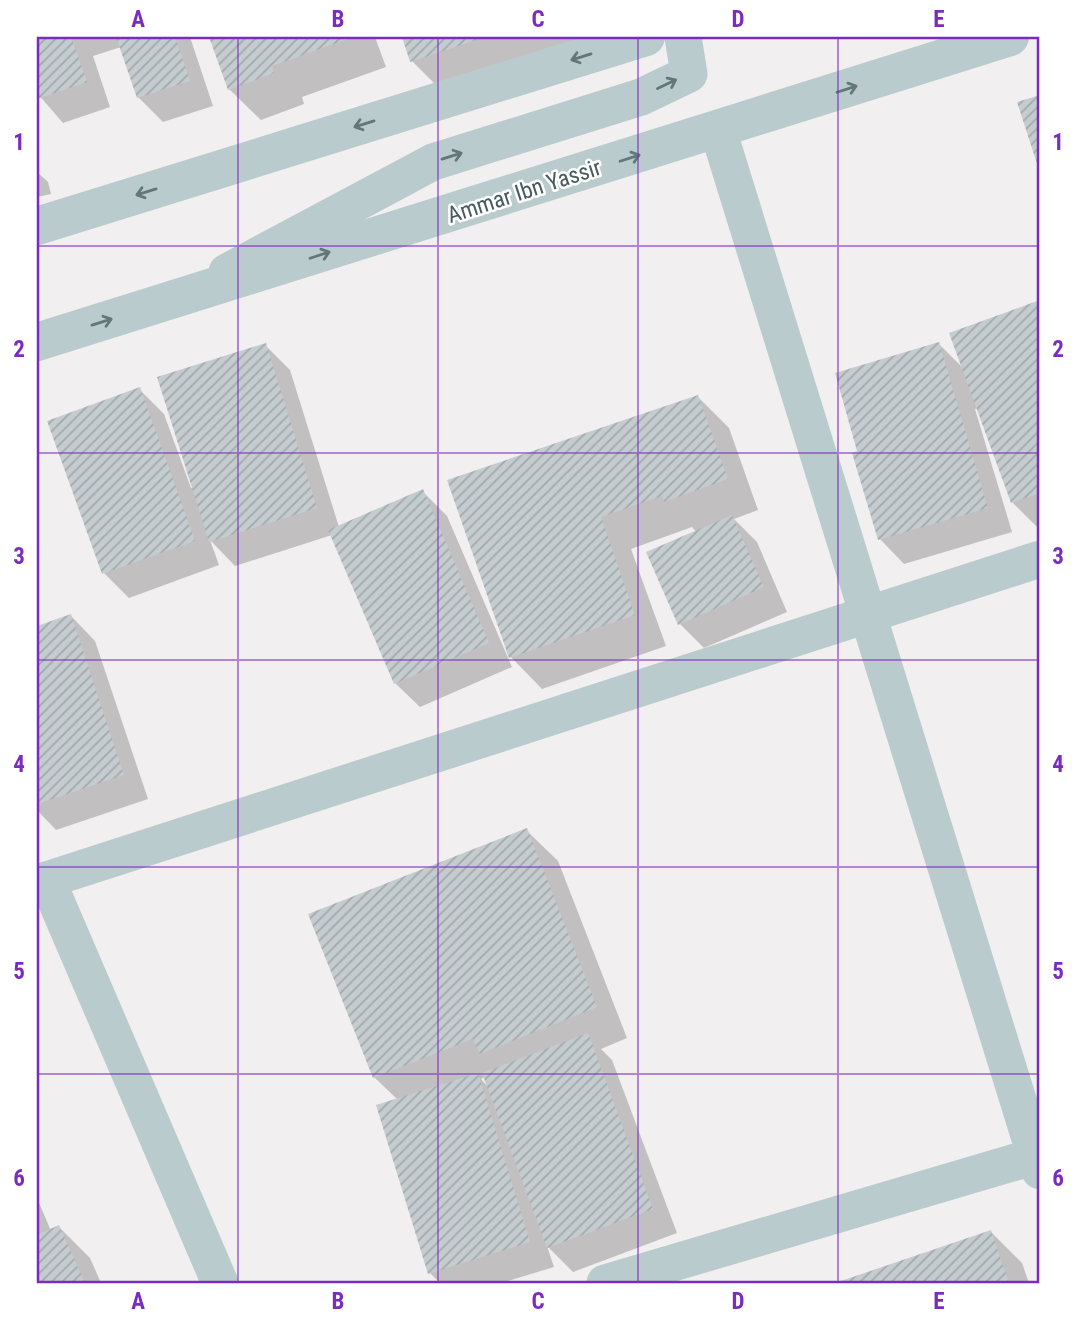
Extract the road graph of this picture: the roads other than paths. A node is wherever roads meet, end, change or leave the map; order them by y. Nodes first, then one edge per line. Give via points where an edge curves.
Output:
1 (646, 37) edge
2 (683, 37) edge
3 (1010, 37) edge
4 (718, 130) junction
5 (37, 226) edge
6 (174, 301) junction
7 (37, 342) edge
8 (1040, 559) edge
9 (869, 616) junction
10 (42, 881) edge
11 (1038, 1163) edge
12 (220, 1283) edge
13 (606, 1283) edge

1 -> 5 street
6 -> 2 street via 433,162 641,97 689,74
4 -> 3 street, Ammar Ibn Yassir
6 -> 4 street, Ammar Ibn Yassir
4 - 9 street
7 -> 6 street, Ammar Ibn Yassir
8 - 9 street
9 - 10 street
9 - 11 street
10 - 12 street
11 - 13 street

